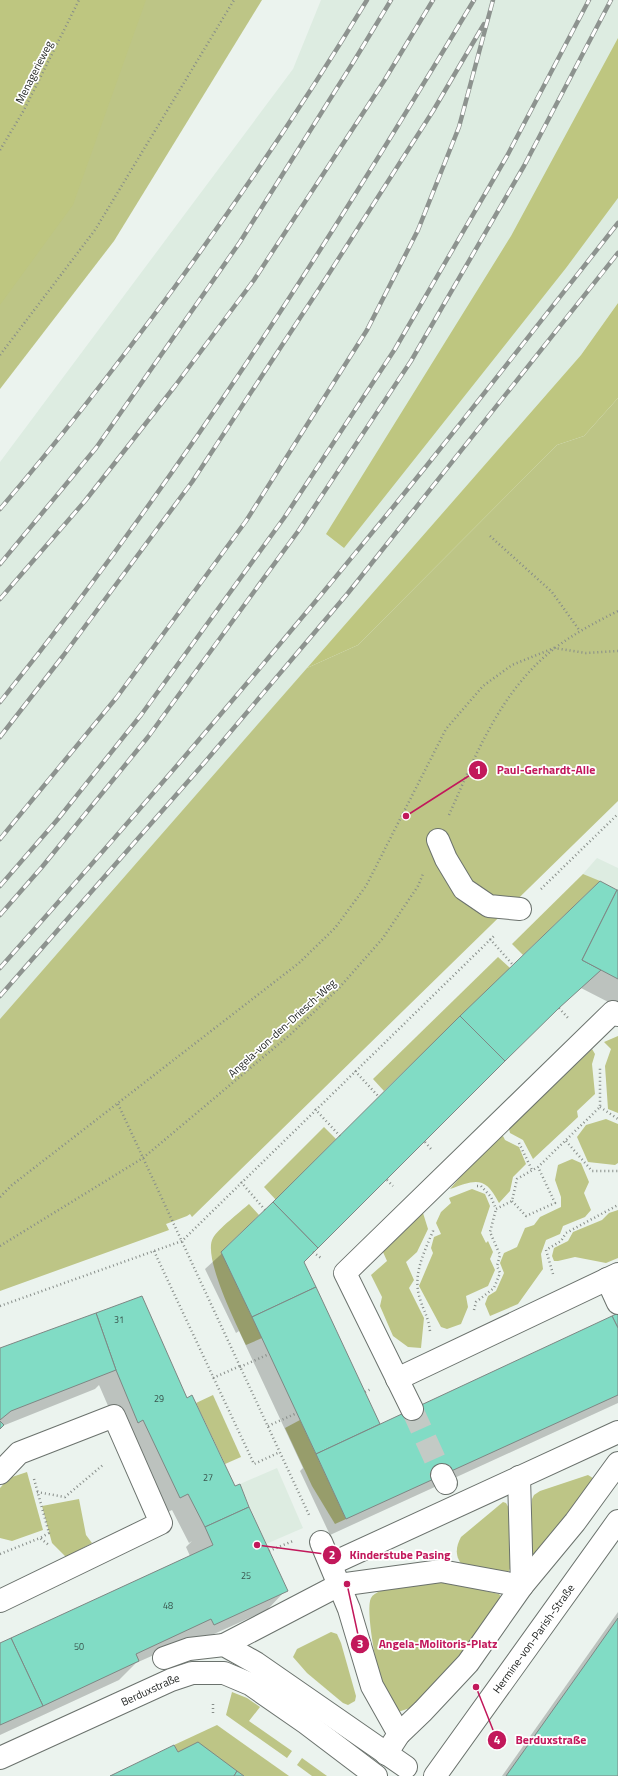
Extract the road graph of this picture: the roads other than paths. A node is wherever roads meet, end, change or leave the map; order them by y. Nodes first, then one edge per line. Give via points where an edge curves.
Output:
1 (438, 840) road end
2 (520, 909) road end
3 (618, 1014) edge
4 (612, 1277) edge
5 (618, 1303) edge
6 (396, 1379) junction
7 (412, 1409) tunnel mouth
8 (618, 1432) edge
9 (618, 1463) edge
10 (0, 1473) edge
11 (519, 1477) junction
12 (618, 1521) edge
13 (322, 1542) road end
14 (331, 1564) junction
15 (339, 1585) junction
16 (522, 1586) junction
17 (0, 1600) edge
18 (216, 1648) junction
19 (164, 1658) dead end
20 (399, 1734) junction
21 (0, 1758) edge
22 (376, 1776) edge
23 (435, 1776) edge

1 - 2 street via 464,889 489,906
3 - 6 street via 613,1012 345,1273
4 - 5 street
4 - 6 street
6 - 7 street
8 - 11 street
9 - 16 street via 575,1522
10 - 17 street via 19,1453 114,1416 161,1523
11 - 14 street
11 - 16 street
12 - 23 street, Hermine-von-Parish-Straße
13 - 14 street
14 - 15 street
15 - 16 street via 440,1571
15 - 18 street
15 - 20 street via 349,1609 372,1686
16 - 20 street via 468,1663
18 - 19 street via 189,1649
18 - 20 street via 256,1663 397,1763
21 - 22 street, Berduxstraße via 171,1680 192,1673 224,1673 250,1684

